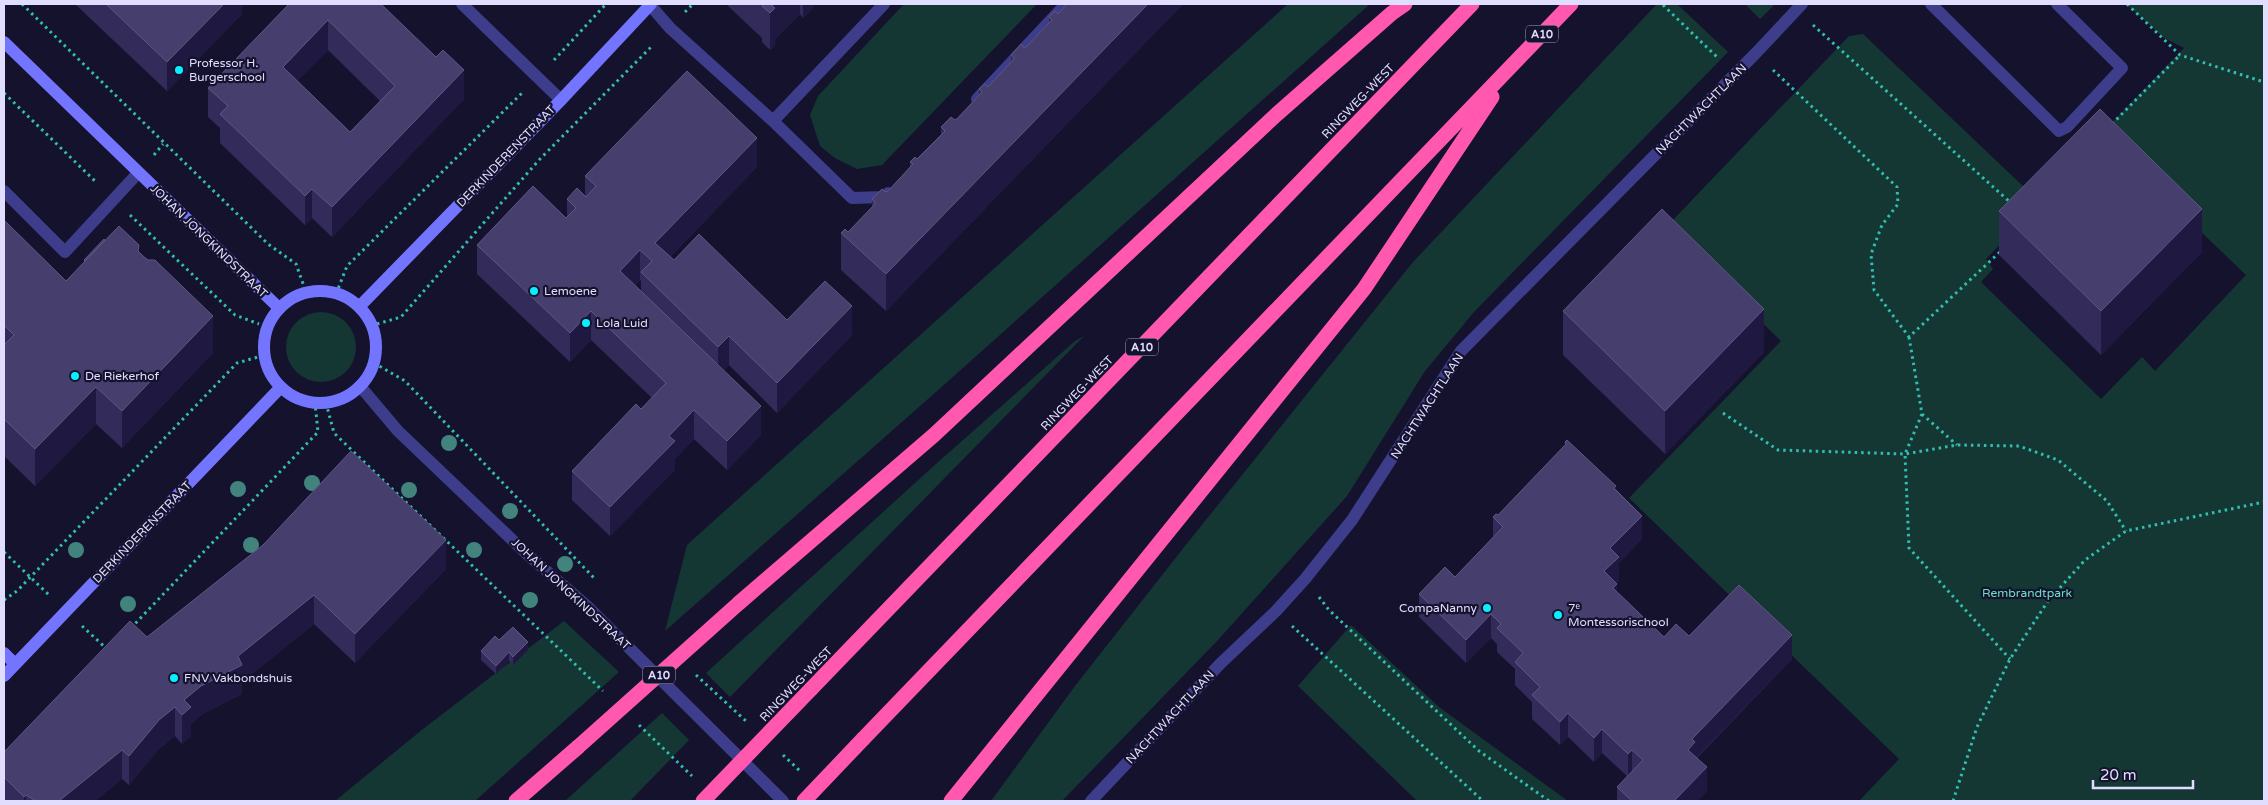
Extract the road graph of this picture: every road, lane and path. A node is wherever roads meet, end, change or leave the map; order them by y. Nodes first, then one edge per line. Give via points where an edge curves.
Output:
1 (22, 4) edge
2 (462, 4) edge
3 (606, 4) edge
4 (650, 4) edge
5 (693, 4) edge
6 (884, 4) edge
7 (1066, 4) edge
8 (1405, 4) edge
9 (1472, 4) edge
10 (1572, 4) edge
11 (1931, 4) edge
12 (2057, 4) edge
13 (2127, 4) edge
14 (1663, 5) edge
15 (1799, 7) edge
16 (670, 28) junction
17 (4, 42) edge
18 (1756, 54) junction
19 (2180, 55) junction
20 (1513, 64) junction
21 (1735, 75) junction
22 (538, 77) junction
23 (2264, 82) edge
24 (561, 100) junction
25 (965, 111) edge
26 (773, 122) junction
27 (2110, 126) edge
28 (138, 173) junction
29 (898, 182) edge
30 (4, 191) edge
31 (2016, 208) edge
32 (2006, 246) edge
33 (306, 292) junction
34 (336, 294) junction
35 (359, 307) junction
36 (279, 308) junction
37 (372, 326) junction
38 (1910, 337) junction
39 (265, 356) junction
40 (374, 363) junction
41 (360, 386) junction
42 (281, 387) junction
43 (320, 403) junction
44 (1723, 413) dead end
45 (1922, 414) junction
46 (1957, 445) junction
47 (1906, 454) junction
48 (2264, 502) edge
49 (2126, 530) junction
50 (4, 552) edge
51 (29, 577) junction
52 (1305, 579) junction
53 (601, 585) dead end
54 (4, 600) edge
55 (1276, 611) junction
56 (124, 635) edge
57 (114, 646) edge
58 (109, 652) edge
59 (4, 653) edge
60 (2010, 659) junction
61 (15, 664) junction
62 (694, 674) dead end
63 (4, 676) edge
64 (607, 694) dead end
65 (635, 721) dead end
66 (752, 727) dead end
67 (782, 754) dead end
68 (803, 774) dead end
69 (698, 781) dead end
70 (516, 801) edge
71 (703, 801) edge
72 (783, 801) edge
73 (804, 801) edge
74 (951, 801) edge
75 (1091, 801) edge
76 (1483, 801) edge
77 (1549, 801) edge
78 (1952, 801) edge

1 - 33 path via 268,244 296,264
2 - 22 street
3 - 22 path
4 - 16 street
4 - 24 street, DERKINDERENSTRAAT
5 - 16 path
6 - 26 street
7 - 25 street
8 - 70 highway, A10, bridge via 1277,114 934,435
9 - 71 highway, RINGWEG-WEST / A10, bridge
10 - 20 highway, A10
11 - 12 street via 2059,131 2067,127 2122,68
13 - 19 path
14 - 21 path
15 - 18 street, NACHTWACHTLAAN
15 - 31 path
16 - 26 street
16 - 37 path via 539,160 401,317
17 - 28 street, JOHAN JONGKINDSTRAAT
18 - 21 street, NACHTWACHTLAAN
18 - 38 path via 1897,187 1898,204 1882,225 1871,254 1874,290
19 - 23 path
19 - 27 path
20 - 73 highway, A10, bridge
20 - 74 highway, A10 via 1364,289
21 - 52 street, NACHTWACHTLAAN via 1461,351 1352,520
22 - 24 street
22 - 34 path via 347,266
24 - 35 street, DERKINDERENSTRAAT
26 - 29 street via 852,198 884,197
28 - 30 street via 65,252
28 - 36 street, JOHAN JONGKINDSTRAAT
32 - 38 path
33 - 34 street
33 - 36 street
34 - 35 street
35 - 37 street
36 - 39 street via 267,327 263,348
37 - 40 street via 376,346
38 - 45 path
39 - 42 street via 267,366
39 - 51 path via 237,363
40 - 41 street
40 - 53 path via 406,381
41 - 43 street via 345,397
41 - 72 street, JOHAN JONGKINDSTRAAT via 398,431 527,554 588,607
42 - 43 street via 296,398
42 - 61 street, DERKINDERENSTRAAT
43 - 56 path via 318,432
43 - 64 path via 334,433
44 - 47 path via 1778,450
45 - 46 path
45 - 47 path
46 - 47 path
46 - 49 path via 2019,446 2058,460 2107,501
47 - 60 path via 1909,548
48 - 49 path
49 - 60 path via 2084,560 2048,601
50 - 51 path
51 - 54 path
52 - 55 street, NACHTWACHTLAAN
52 - 77 path via 1329,610 1479,751
55 - 75 street, NACHTWACHTLAAN via 1221,663
55 - 76 path
57 - 58 path
59 - 61 street
60 - 78 path via 1977,727
61 - 63 street, DERKINDERENSTRAAT
62 - 66 path
65 - 69 path
67 - 68 path

